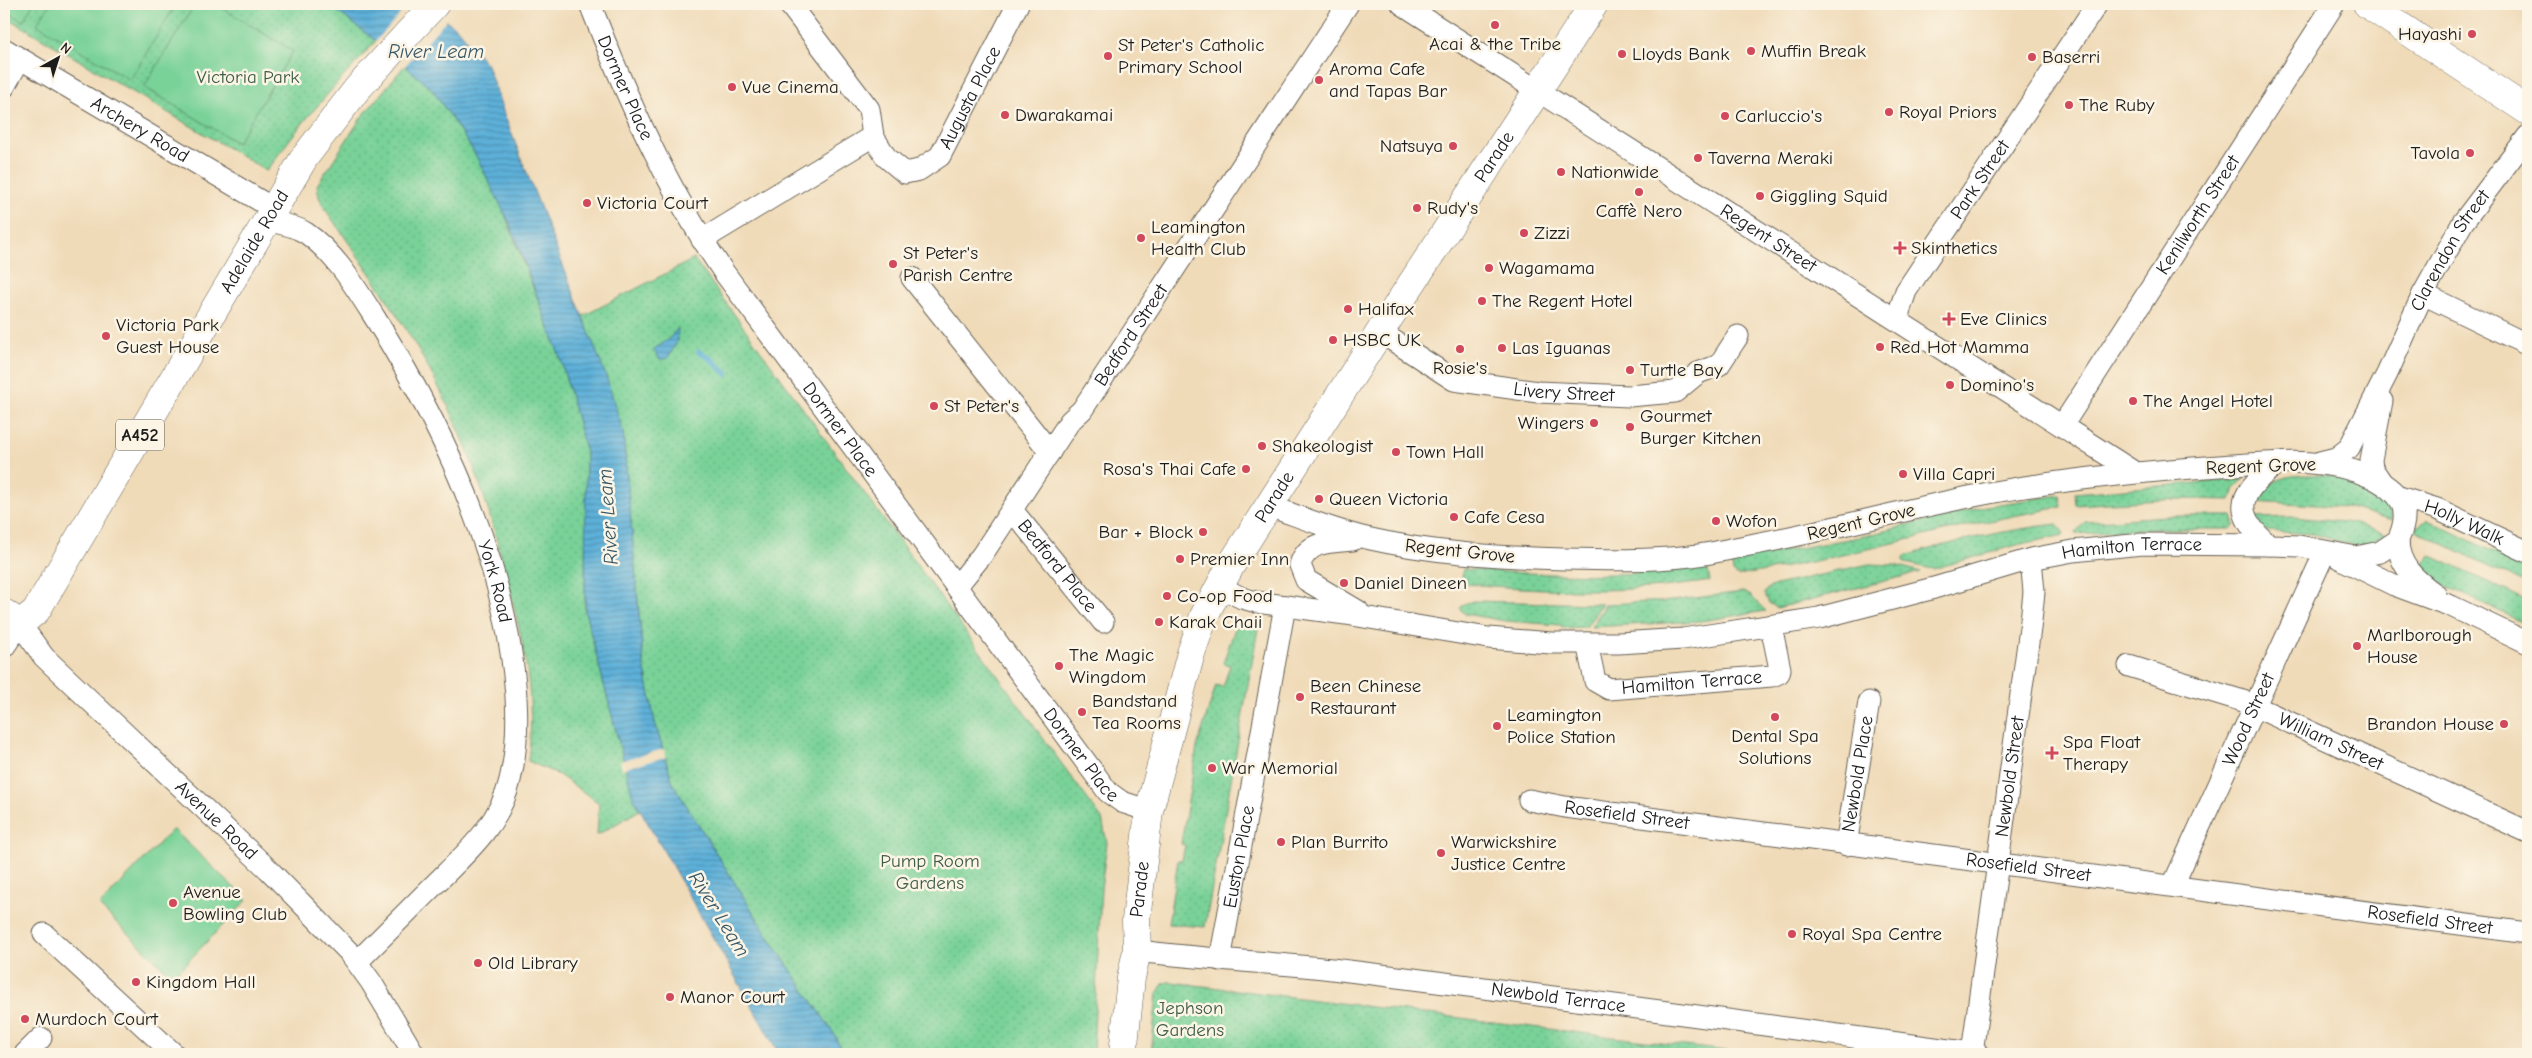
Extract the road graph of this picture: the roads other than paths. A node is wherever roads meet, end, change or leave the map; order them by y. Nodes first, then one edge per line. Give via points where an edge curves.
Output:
1 (435, 4) edge
2 (590, 4) edge
3 (789, 4) edge
4 (1018, 4) edge
5 (1348, 4) edge
6 (1402, 4) edge
7 (1594, 4) edge
8 (2092, 4) edge
9 (2097, 4) edge
10 (2334, 4) edge
11 (2367, 4) edge
12 (2071, 43) junction
13 (12, 54) edge
14 (4, 87) edge
15 (1538, 91) junction
16 (2528, 111) edge
17 (873, 136) junction
18 (2528, 136) edge
19 (271, 215) junction
20 (702, 240) junction
21 (912, 278) dead end
22 (2423, 294) junction
23 (1899, 320) junction
24 (1380, 332) junction
25 (1738, 336) dead end
26 (2528, 345) edge
27 (2387, 374) junction
28 (2062, 426) junction
29 (1050, 452) junction
30 (2279, 462) junction
31 (2320, 462) junction
32 (2134, 472) junction
33 (2382, 483) junction
34 (2399, 497) junction
35 (1269, 506) junction
36 (1012, 510) junction
37 (1366, 538) junction
38 (2398, 540) junction
39 (2269, 545) junction
40 (2528, 552) edge
41 (2328, 553) junction
42 (2031, 559) junction
43 (1301, 560) joint
44 (957, 586) junction
45 (1218, 586) junction
46 (1285, 606) junction
47 (2451, 606) junction
48 (1369, 617) junction
49 (12, 619) edge
50 (1103, 622) dead end
51 (1771, 626) junction
52 (1587, 643) junction
53 (2528, 643) edge
54 (4, 647) edge
55 (2129, 666) dead end
56 (1869, 702) dead end
57 (2254, 707) junction
58 (1529, 800) dead end
59 (1149, 811) junction
60 (2528, 832) edge
61 (1846, 845) junction
62 (1999, 865) junction
63 (2174, 885) junction
64 (2528, 933) edge
65 (44, 934) dead end
66 (1137, 951) junction
67 (1220, 960) junction
68 (358, 961) junction
69 (42, 1038) dead end
70 (25, 1054) edge
71 (174, 1054) edge
72 (414, 1054) edge
73 (1123, 1054) edge
74 (1976, 1054) edge

1 - 19 main road, Adelaide Road / A452 via 369,75 308,153
2 - 20 street, Dormer Place via 628,94
3 - 17 street via 869,109
4 - 17 street, Augusta Place via 940,156 919,170 906,173 886,157
5 - 29 street, Bedford Street via 1082,410 1070,420
6 - 15 street, Regent Street
7 - 15 main road, Parade
8 - 12 street, Park Street via 2083,9 2073,8 2077,20
9 - 12 street, Park Street
10 - 28 street, Kenilworth Street
11 - 16 main road
12 - 23 street, Park Street via 1906,291 1898,312
13 - 14 street
13 - 19 street, Archery Road
15 - 23 street, Regent Street
15 - 24 main road, Parade
17 - 20 street
18 - 22 street, Clarendon Street via 2462,222
19 - 49 main road, Adelaide Road / A452 via 36,611
19 - 68 street, York Road via 298,229 332,256 395,350 433,421 489,560 504,614 516,687 517,733 510,782 489,828
20 - 44 street, Dormer Place
21 - 29 street
22 - 26 street
22 - 27 street, Clarendon Street
23 - 28 street, Regent Street
24 - 25 street, Livery Street via 1454,380 1538,392 1630,396 1675,392 1698,374 1719,365
24 - 35 main road, Parade
27 - 31 street, Clarendon Street via 2347,452
27 - 33 street, Clarendon Street via 2371,455 2372,468
28 - 32 street, Regent Street
29 - 36 street, Bedford Street
30 - 31 street, Regent Grove
30 - 32 street, Regent Grove
30 - 39 street via 2251,488 2243,508 2248,523
31 - 33 street, Regent Grove via 2355,470
32 - 37 street, Regent Grove via 1975,496 1692,556 1610,560 1528,558 1455,553
33 - 34 street
34 - 38 street via 2405,517
34 - 40 street, Holly Walk via 2437,509
35 - 37 street, Regent Grove
35 - 45 main road, Parade
36 - 44 street, Bedford Street
36 - 50 street, Bedford Place
37 - 43 street, Regent Grove via 1322,543 1308,550
38 - 41 street, Hamilton Terrace via 2368,556
38 - 47 street via 2401,558 2408,571
39 - 41 street, Hamilton Terrace via 2299,546
39 - 42 street, Hamilton Terrace via 2142,544
41 - 47 street via 2394,585
41 - 57 street, Wood Street
42 - 51 street, Hamilton Terrace via 1872,605
42 - 62 street, Newbold Street via 2033,605
43 - 48 street, Hamilton Terrace via 1300,570 1306,580
44 - 59 street, Dormer Place via 1108,792 1122,802
45 - 46 street, Hamilton Terrace via 1242,598
45 - 59 main road, Parade via 1191,653
46 - 48 street, Hamilton Terrace
46 - 67 street, Euston Place
47 - 53 street
48 - 52 street, Hamilton Terrace via 1488,638
49 - 54 street
49 - 68 street, Avenue Road via 44,657 268,869
51 - 52 street, Hamilton Terrace via 1683,639
51 - 52 street, Hamilton Terrace via 1780,669 1772,676 1609,689 1595,681
55 - 57 street, William Street via 2211,690
56 - 61 street, Newbold Place
57 - 60 street, William Street
57 - 63 street, Wood Street
58 - 61 street, Rosefield Street
59 - 66 main road, Parade via 1136,920
61 - 62 street, Rosefield Street
62 - 63 street, Rosefield Street
62 - 74 street, Newbold Street
63 - 64 street, Rosefield Street
65 - 71 street
66 - 67 street, Newbold Terrace
66 - 73 main road, Parade
67 - 74 street, Newbold Terrace via 1330,969 1829,1032
68 - 72 street, Avenue Road
69 - 70 street

